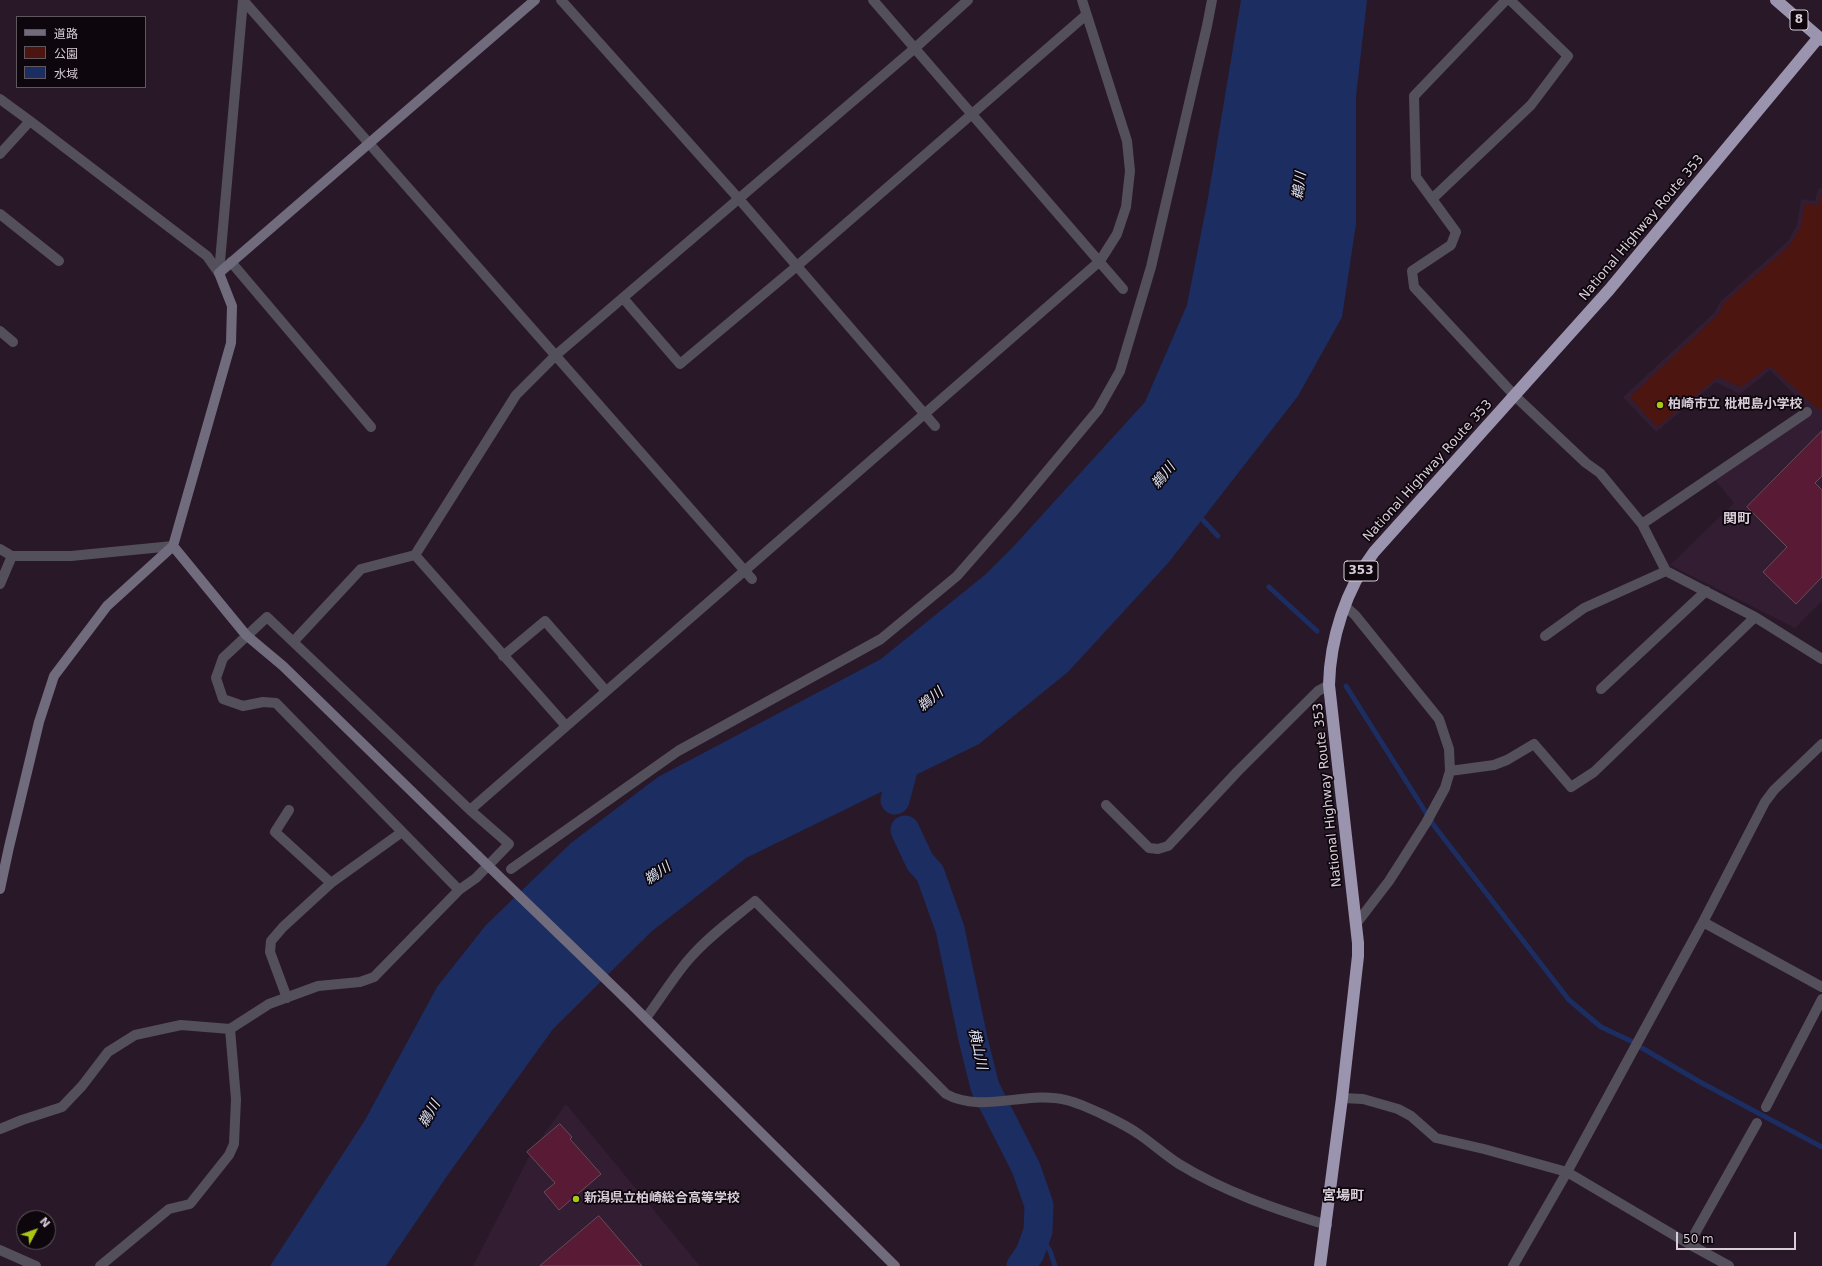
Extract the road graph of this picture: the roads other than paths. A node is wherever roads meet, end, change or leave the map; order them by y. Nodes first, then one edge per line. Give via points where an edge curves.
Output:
1 (243, 0) edge
2 (535, 0) edge
3 (561, 0) edge
4 (873, 0) edge
5 (968, 0) edge
6 (1082, 0) edge
7 (1212, 0) edge
8 (1506, 0) edge
9 (1510, 0) edge
10 (1776, 0) edge
11 (1086, 14) junction
12 (1821, 37) edge
13 (915, 48) junction
14 (0, 99) edge
15 (972, 114) junction
16 (30, 122) junction
17 (369, 144) junction
18 (0, 154) edge
19 (739, 199) junction
20 (1432, 199) junction
21 (0, 214) edge
22 (1100, 261) junction
23 (59, 262) dead end
24 (231, 262) junction
25 (797, 266) junction
26 (219, 273) junction
27 (1123, 289) dead end
28 (623, 298) junction
29 (0, 331) edge
30 (12, 342) dead end
31 (556, 355) junction
32 (1515, 396) junction
33 (1807, 412) dead end
34 (924, 414) junction
35 (935, 426) dead end
36 (371, 427) dead end
37 (1642, 524) junction
38 (172, 546) junction
39 (0, 549) edge
40 (415, 555) junction
41 (12, 556) junction
42 (744, 570) junction
43 (1666, 571) junction
44 (752, 579) dead end
45 (0, 584) edge
46 (1706, 591) junction
47 (1346, 607) junction
48 (1755, 617) junction
49 (246, 635) junction
50 (1545, 636) dead end
51 (294, 641) junction
52 (503, 656) junction
53 (1822, 659) edge
54 (1329, 685) junction
55 (1601, 689) dead end
56 (606, 691) junction
57 (566, 726) junction
58 (1822, 744) edge
59 (1450, 771) junction
60 (1106, 805) dead end
61 (289, 810) dead end
62 (470, 810) junction
63 (402, 832) junction
64 (511, 869) dead end
65 (331, 883) junction
66 (1, 886) edge
67 (459, 890) junction
68 (1703, 922) junction
69 (1356, 924) junction
70 (1822, 987) edge
71 (287, 998) junction
72 (1822, 1000) edge
73 (646, 1018) junction
74 (230, 1030) junction
75 (1342, 1098) junction
76 (1766, 1107) dead end
77 (1757, 1123) dead end
78 (0, 1129) edge
79 (1567, 1172) junction
80 (1327, 1225) junction
81 (1689, 1244) junction
82 (0, 1250) edge
83 (36, 1266) edge
84 (100, 1266) edge
85 (895, 1266) edge
86 (1320, 1266) edge
87 (1513, 1266) edge
88 (1729, 1266) edge

1 - 17 street
1 - 26 street
2 - 17 street
3 - 19 street
4 - 13 street
5 - 13 street
6 - 11 street
7 - 64 street via 1151,267 1120,371 1098,410 956,576 881,639 678,750
8 - 20 street via 1414,96 1416,177
9 - 20 street via 1568,56 1531,105
10 - 12 highway, 8
11 - 15 street
11 - 22 street via 1127,141 1130,171 1126,207 1117,234
12 - 32 highway, National Highway Route 353 / 353 via 1609,290
13 - 15 street
13 - 19 street
14 - 16 street
15 - 22 street
15 - 25 street
16 - 18 street
16 - 26 street via 207,256
17 - 24 street
17 - 31 street
19 - 25 street
19 - 28 street
20 - 32 street via 1456,232 1451,245 1412,271 1414,287
21 - 23 street
22 - 27 street
22 - 34 street
24 - 26 street
24 - 36 street
25 - 28 street via 680,364
25 - 34 street
26 - 38 street via 232,306 231,343
28 - 31 street
29 - 30 street
31 - 40 street via 516,395
31 - 42 street
32 - 37 street via 1600,473
32 - 47 highway, National Highway Route 353 / 353 via 1374,552 1357,579
33 - 37 street
34 - 35 street
34 - 42 street
37 - 43 street
38 - 41 street via 71,556
38 - 49 street
38 - 66 street via 107,606 54,676 39,722
39 - 41 street
40 - 51 street via 361,569
40 - 52 street
41 - 45 street
42 - 44 street
42 - 56 street
43 - 46 street
43 - 50 street via 1584,608
46 - 48 street
46 - 55 street
47 - 54 highway, National Highway Route 353 / 353 via 1333,646
47 - 59 street via 1439,719 1449,749
48 - 53 street
48 - 59 street via 1594,772 1571,787 1534,744 1494,765
49 - 51 street via 267,617
49 - 63 street via 223,658 216,678 223,699 244,706 262,702 276,703
49 - 73 street, bridge via 283,666
51 - 62 street
52 - 56 street via 545,620
52 - 57 street
54 - 60 street via 1318,691 1237,772 1168,846 1149,848
54 - 69 highway, National Highway Route 353 / 353
56 - 57 street
57 - 62 street
58 - 68 street via 1765,802
59 - 69 street via 1445,788 1426,823 1389,881
61 - 65 street via 274,832
62 - 67 street via 509,844 476,878
63 - 65 street
63 - 67 street
65 - 71 street via 271,941 270,952
67 - 71 street via 374,977 360,982 318,986
68 - 70 street
68 - 79 street
69 - 75 highway, National Highway Route 353 / 353 via 1357,970
71 - 74 street via 269,1004
72 - 76 street
73 - 80 street via 692,956 755,901 946,1094 963,1100 977,1101 1039,1098 1066,1100 1139,1134 1179,1164 1224,1188 1268,1207
73 - 85 street
74 - 78 street via 181,1025 135,1035 108,1052 62,1107
74 - 84 street via 236,1099 234,1144 229,1155 190,1204 169,1209
75 - 79 street via 1363,1099 1398,1109 1411,1116 1436,1138
75 - 80 highway, National Highway Route 353 / 353
77 - 81 street
79 - 81 street
79 - 87 street
80 - 86 highway, National Highway Route 353 / 353
81 - 88 street
82 - 83 street

